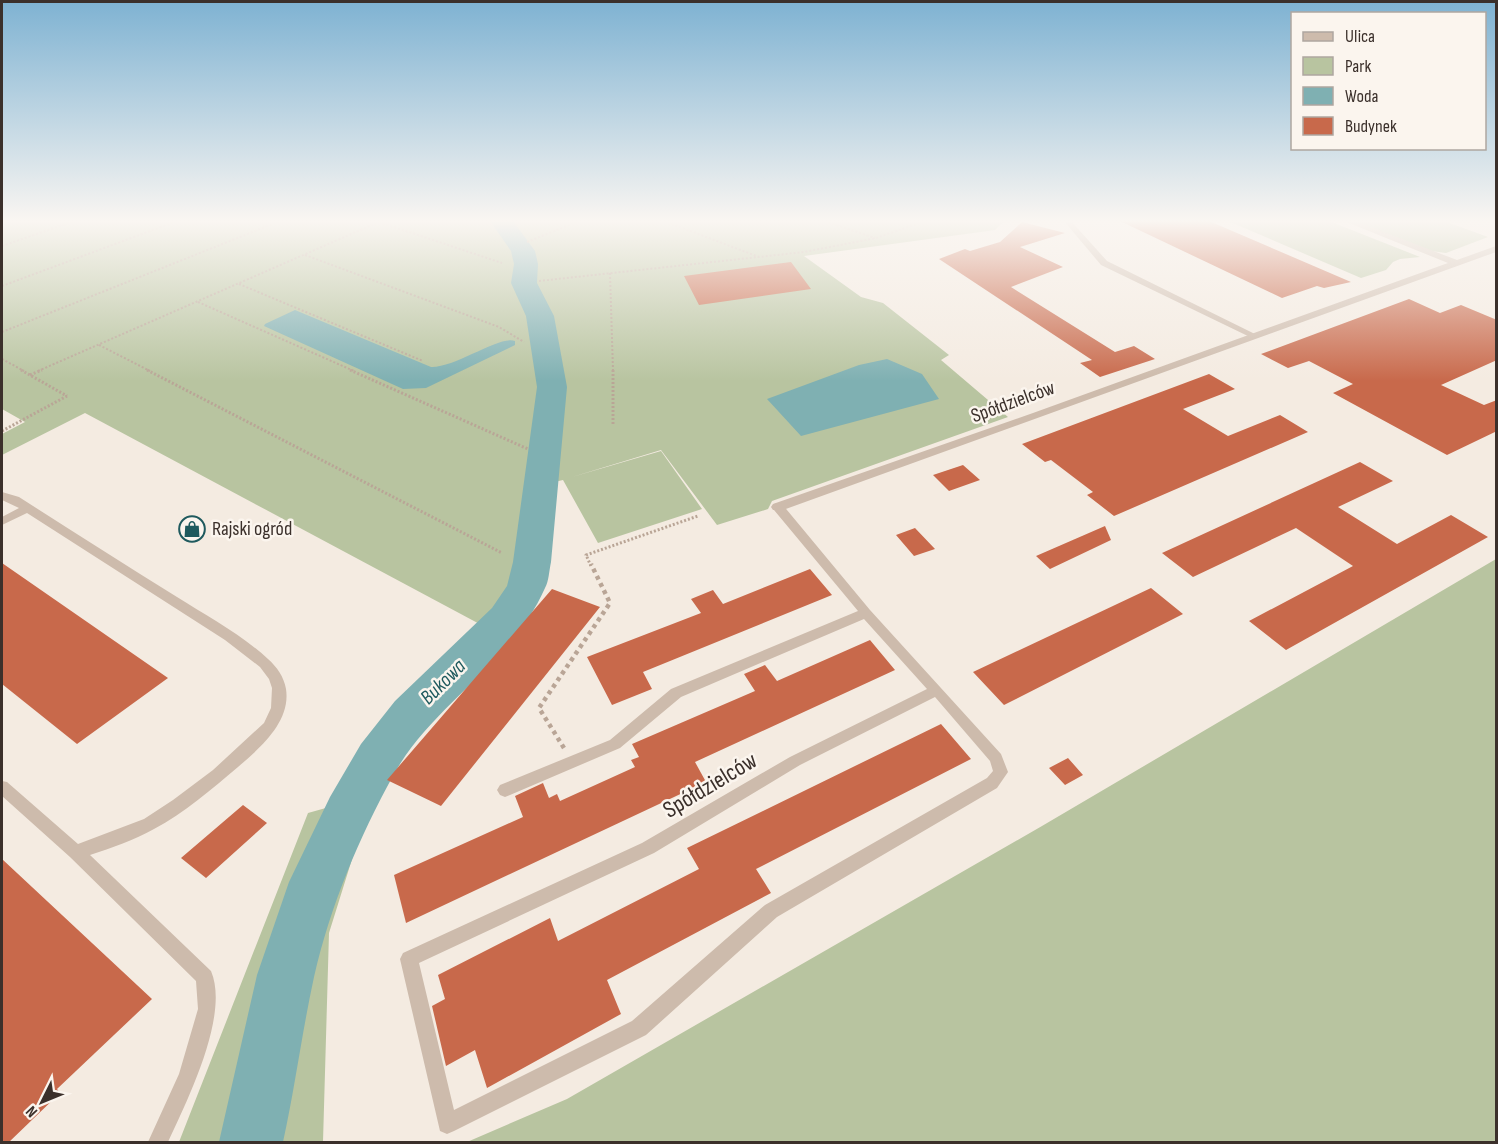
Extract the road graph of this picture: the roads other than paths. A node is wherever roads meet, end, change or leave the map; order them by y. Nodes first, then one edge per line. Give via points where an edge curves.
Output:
1 (1128, 274) edge
2 (1425, 274) edge
3 (1255, 336) junction
4 (2, 496) edge
5 (778, 507) joint
6 (27, 508) junction
7 (2, 521) edge
8 (866, 613) junction
9 (937, 690) junction
10 (2, 787) edge
11 (506, 790) dead end
12 (76, 852) junction
13 (158, 1143) edge

1 - 3 lane
2 - 3 street, Spółdzielców
3 - 5 street, Spółdzielców
4 - 6 lane
5 - 8 lane, Spółdzielców
6 - 7 lane
6 - 12 lane via 230,637 263,662 278,682 280,701 264,735 150,824
8 - 9 lane, Spółdzielców
8 - 11 lane via 676,693 615,744
9 - 9 lane, Spółdzielców via 996,758 1001,772 992,783 771,911 639,1028 447,1124 409,959 648,848 795,761
10 - 12 lane
12 - 13 lane via 205,977 207,1010 188,1076

